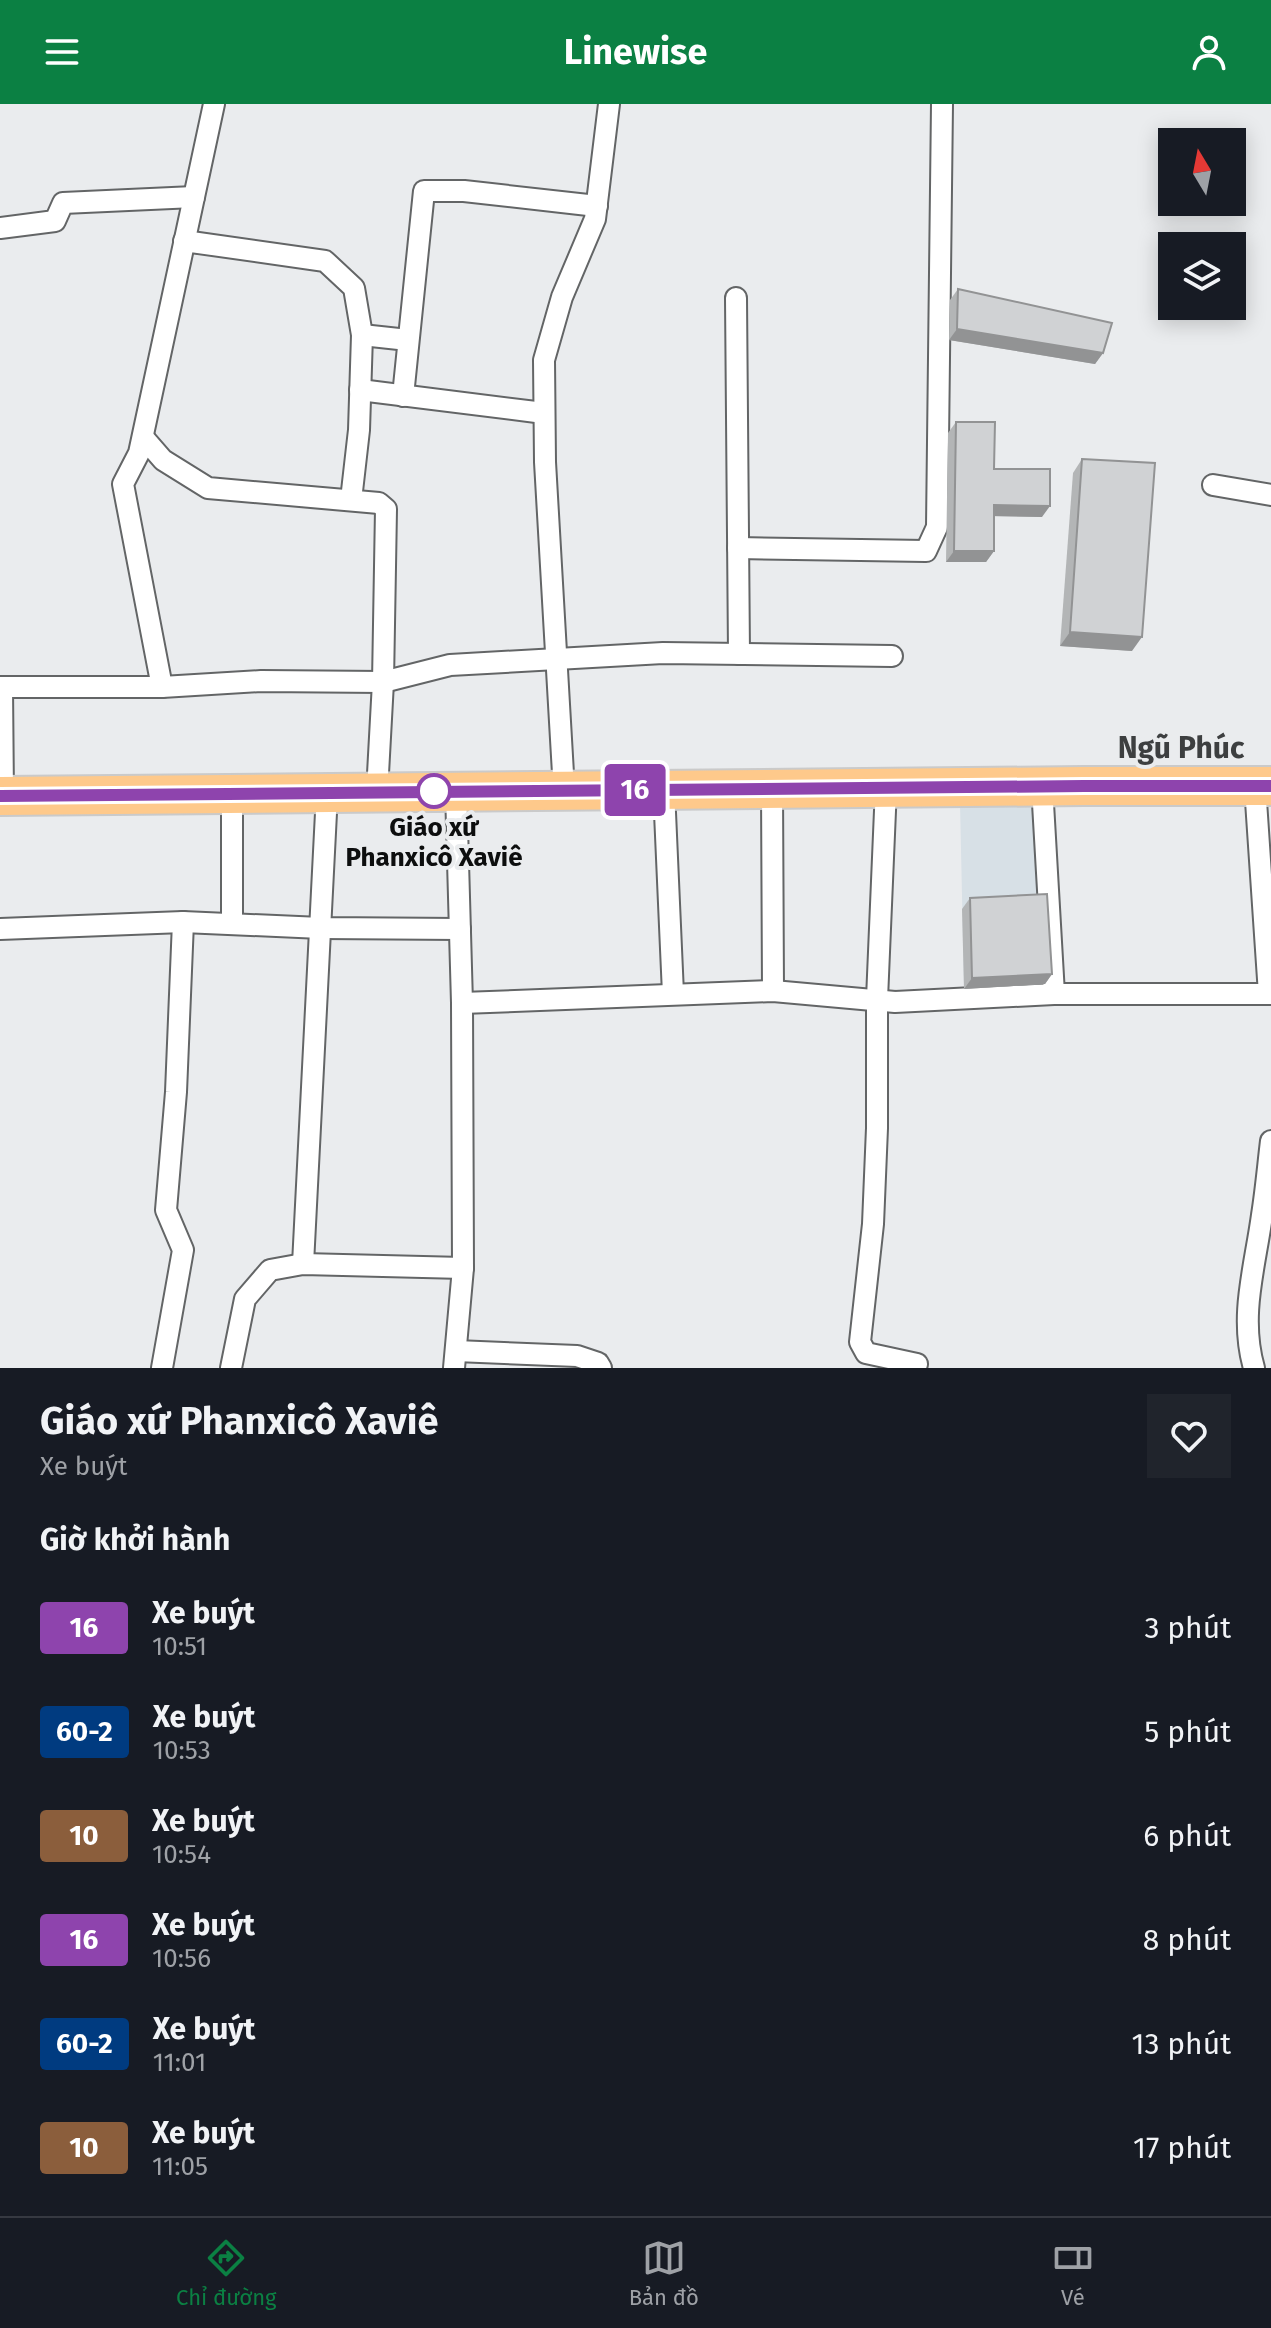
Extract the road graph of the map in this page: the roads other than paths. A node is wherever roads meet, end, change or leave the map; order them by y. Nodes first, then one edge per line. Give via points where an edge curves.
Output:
1 (214, 104) edge
2 (609, 104) edge
3 (942, 104) edge
4 (194, 197) junction
5 (597, 206) junction
6 (0, 228) edge
7 (184, 241) junction
8 (736, 298) dead end
9 (362, 335) junction
10 (408, 340) junction
11 (360, 390) junction
12 (403, 396) junction
13 (544, 413) junction
14 (143, 437) junction
15 (1213, 485) dead end
16 (1271, 495) edge
17 (351, 500) junction
18 (738, 548) junction
19 (739, 654) junction
20 (892, 656) dead end
21 (556, 659) junction
22 (383, 682) junction
23 (1, 687) edge
24 (162, 687) junction
25 (1042, 786) junction
26 (1263, 786) edge
27 (886, 787) junction
28 (772, 789) junction
29 (664, 790) junction
30 (456, 791) junction
31 (564, 791) junction
32 (377, 792) junction
33 (327, 793) junction
34 (232, 794) junction
35 (1, 796) edge
36 (183, 922) junction
37 (232, 924) junction
38 (321, 928) junction
39 (0, 929) edge
40 (460, 929) junction
41 (773, 991) junction
42 (673, 994) junction
43 (1054, 994) junction
44 (1270, 994) edge
45 (877, 999) junction
46 (462, 1003) junction
47 (1271, 1141) edge
48 (303, 1264) junction
49 (463, 1268) junction
50 (455, 1359) edge
51 (917, 1364) dead end
52 (162, 1368) edge
53 (231, 1368) edge
54 (601, 1368) edge
55 (1254, 1368) edge

1 - 4 street
2 - 5 street
3 - 18 street via 937,527 926,551
4 - 6 street via 63,203 55,221
4 - 7 street
5 - 10 street via 424,191
5 - 13 street via 544,360
7 - 9 street via 325,261 354,288
7 - 14 street
8 - 18 street
9 - 10 street
9 - 11 street
10 - 12 street
11 - 12 street
11 - 17 street
12 - 13 street
13 - 21 street
14 - 17 street via 163,460 208,488
14 - 24 street via 123,484
15 - 16 street
17 - 22 street via 379,503 386,509
18 - 19 street
19 - 20 street
19 - 21 street
21 - 22 street via 450,665
21 - 31 street
22 - 24 street
22 - 32 street
23 - 24 street
23 - 35 street
25 - 26 highway
25 - 27 highway
25 - 43 street
26 - 44 street
27 - 28 highway
27 - 45 street
28 - 29 highway
28 - 41 street
29 - 31 highway
29 - 42 street
30 - 31 highway
30 - 32 highway
30 - 40 street
32 - 33 highway
33 - 34 highway
33 - 38 street
34 - 35 highway
34 - 37 street
36 - 37 street
36 - 39 street
36 - 52 street via 166,1210 183,1250
37 - 38 street
38 - 40 street
38 - 48 street
40 - 46 street
41 - 42 street
41 - 45 street
42 - 46 street
43 - 44 street
43 - 45 street
45 - 51 street via 873,1224 860,1342 866,1353
46 - 49 street
47 - 55 street via 1246,1317
48 - 49 street
48 - 53 street via 270,1270 245,1299
49 - 50 street
50 - 54 street via 577,1356

